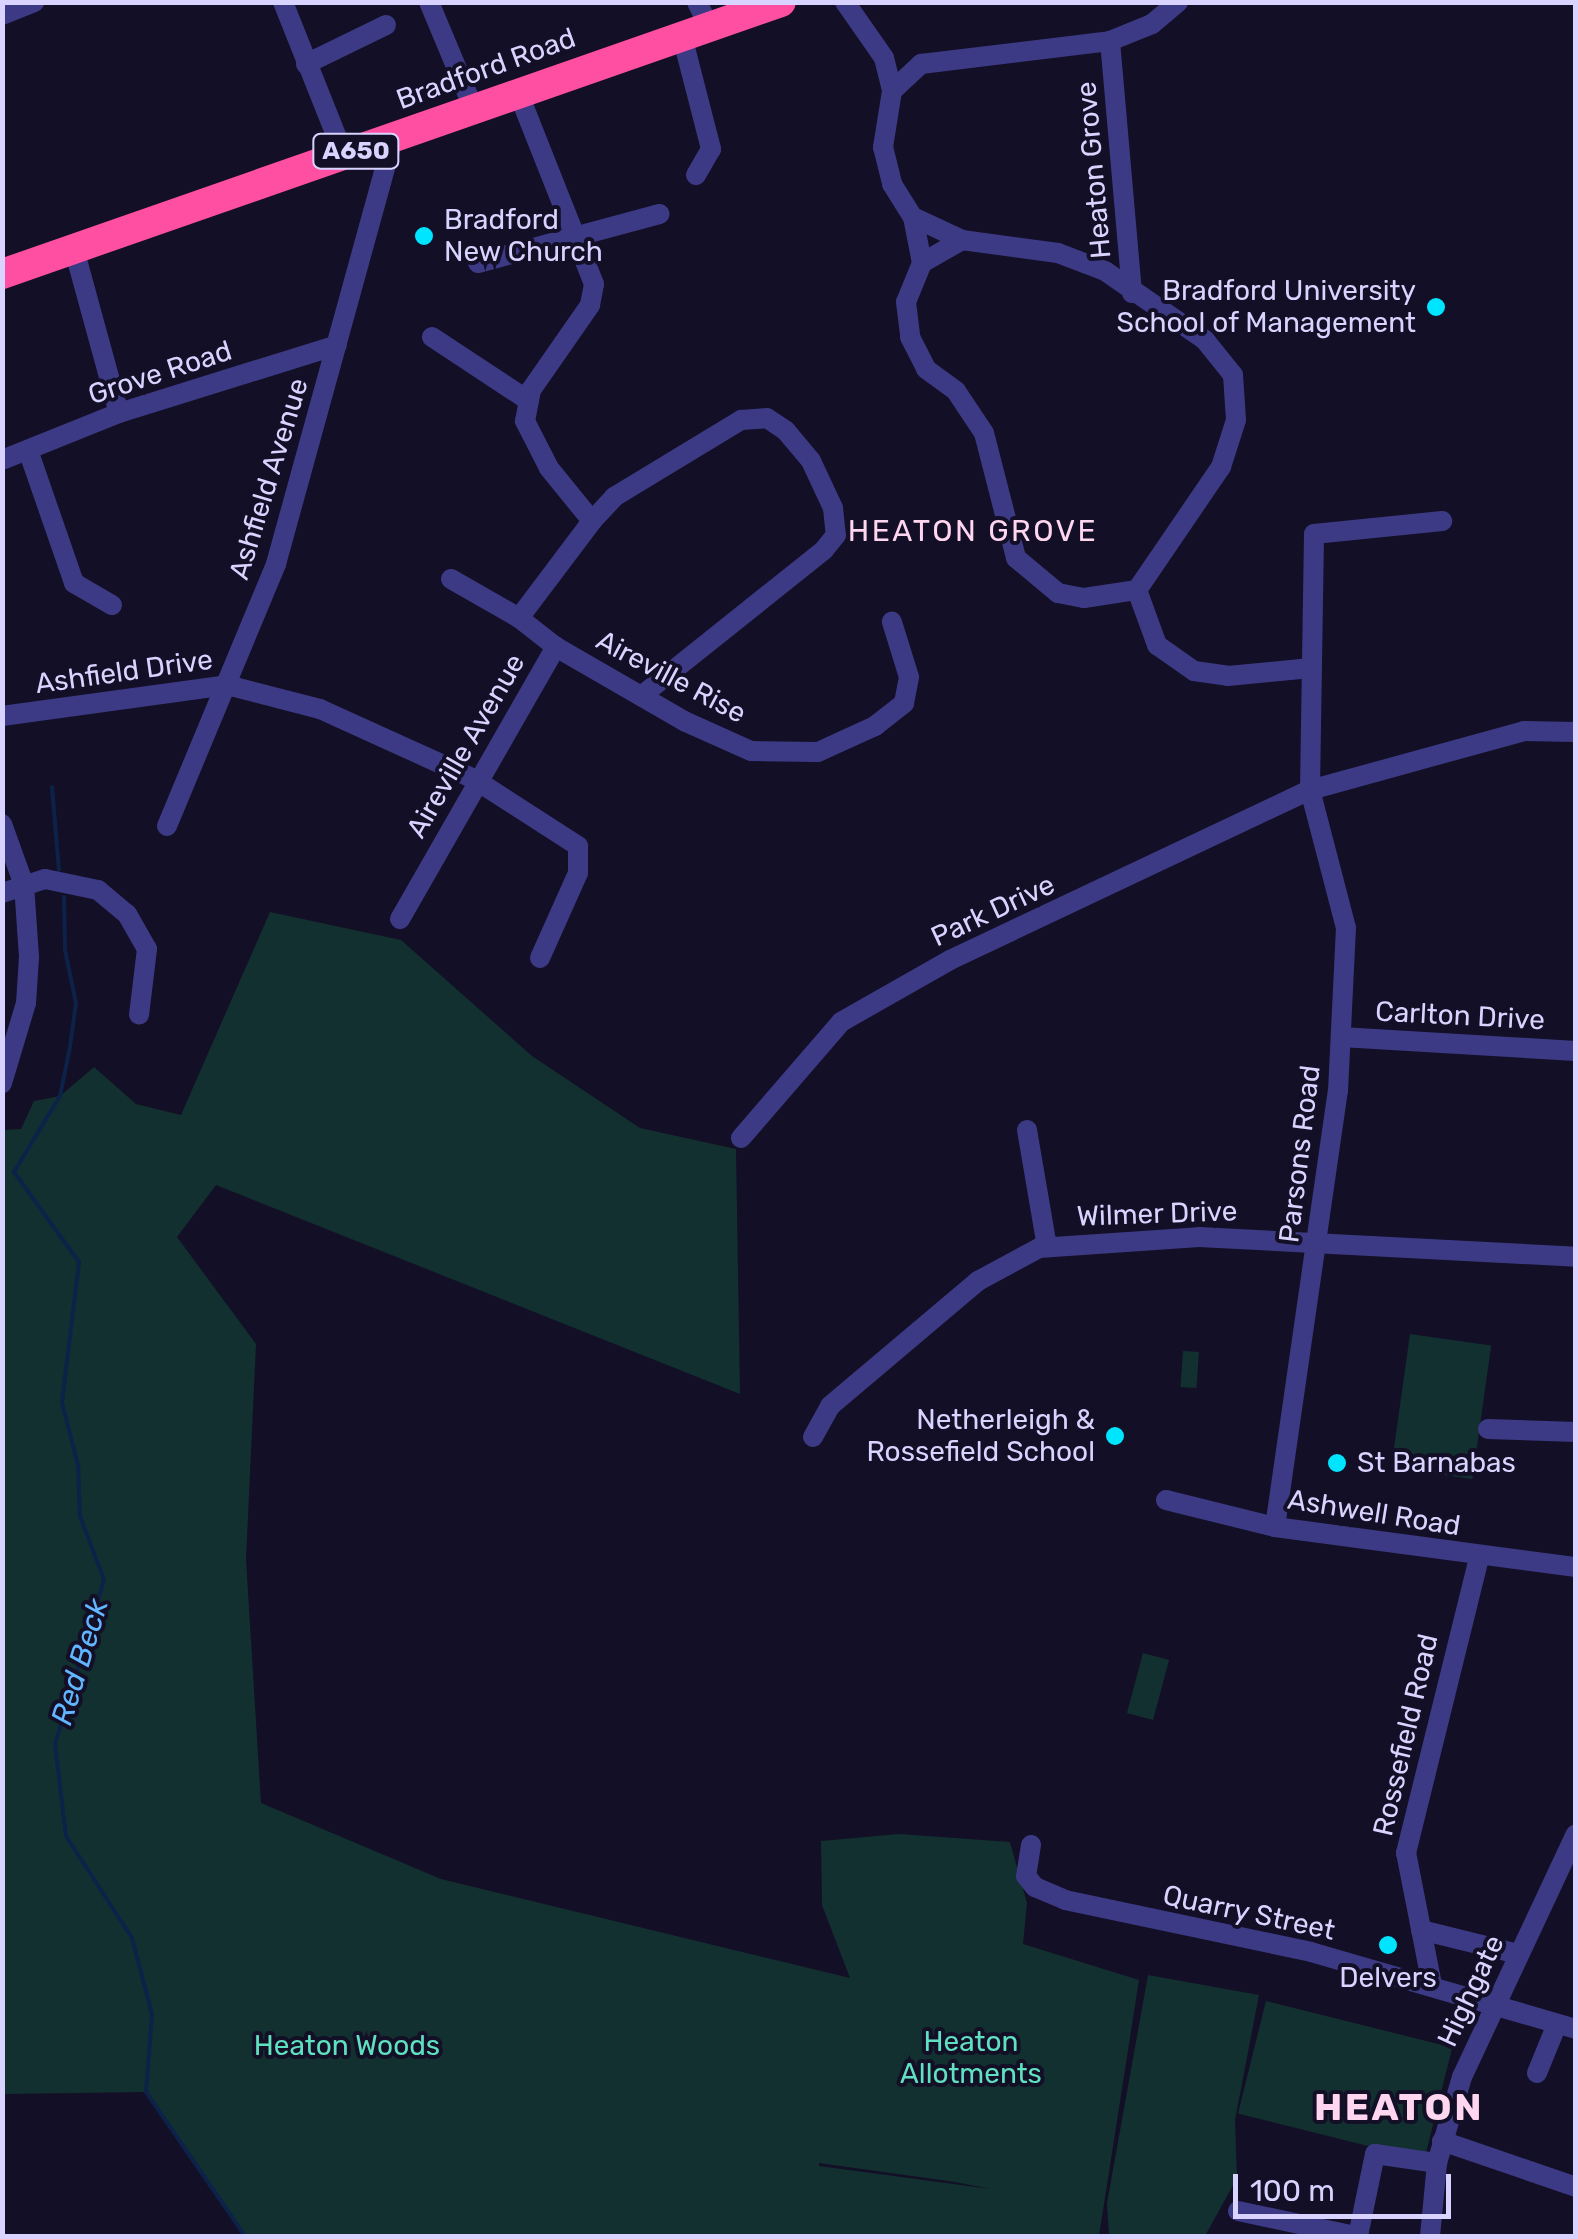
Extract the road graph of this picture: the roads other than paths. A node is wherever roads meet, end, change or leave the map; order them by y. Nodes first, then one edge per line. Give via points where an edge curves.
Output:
1 (36, 2) edge
2 (282, 2) edge
3 (429, 2) edge
4 (781, 2) edge
5 (845, 2) edge
6 (1178, 2) edge
7 (2, 14) edge
8 (696, 22) edge
9 (386, 25) dead end
10 (1110, 41) junction
11 (884, 58) junction
12 (306, 64) junction
13 (920, 64) junction
14 (892, 91) junction
15 (518, 92) junction
16 (474, 107) junction
17 (394, 137) junction
18 (344, 155) junction
19 (696, 175) dead end
20 (660, 214) dead end
21 (912, 217) junction
22 (578, 234) junction
23 (962, 240) junction
24 (74, 249) junction
25 (478, 263) dead end
26 (922, 263) junction
27 (2, 274) edge
28 (1132, 293) junction
29 (432, 337) dead end
30 (337, 345) junction
31 (528, 401) junction
32 (119, 413) junction
33 (28, 450) junction
34 (2, 460) edge
35 (592, 521) junction
36 (1442, 521) dead end
37 (451, 578) dead end
38 (1137, 590) junction
39 (112, 605) dead end
40 (519, 618) junction
41 (892, 622) dead end
42 (556, 647) junction
43 (1311, 668) junction
44 (227, 686) junction
45 (641, 696) junction
46 (2, 716) edge
47 (1576, 732) edge
48 (474, 779) junction
49 (1310, 790) junction
50 (2, 824) edge
51 (167, 826) dead end
52 (24, 885) junction
53 (2, 892) edge
54 (400, 920) dead end
55 (540, 958) dead end
56 (139, 1016) dead end
57 (1341, 1037) junction
58 (1576, 1051) edge
59 (2, 1083) edge
60 (1027, 1130) dead end
61 (741, 1138) dead end
62 (1317, 1239) junction
63 (1047, 1247) junction
64 (1576, 1257) edge
65 (1488, 1429) dead end
66 (1576, 1432) edge
67 (813, 1437) dead end
68 (1166, 1500) dead end
69 (1275, 1527) junction
70 (1479, 1557) junction
71 (1576, 1567) edge
72 (1576, 1834) edge
73 (1031, 1845) dead end
74 (1421, 1930) junction
75 (1518, 1954) junction
76 (1432, 1985) junction
77 (1496, 2001) junction
78 (1566, 2026) edge
79 (1537, 2073) dead end
80 (1442, 2140) junction
81 (1436, 2163) junction
82 (1576, 2187) edge
83 (1238, 2211) dead end
84 (1357, 2236) edge
85 (1430, 2236) edge

1 - 7 street
2 - 12 street
3 - 16 street
4 - 8 highway, A650
5 - 11 street
6 - 10 street, Heaton Grove via 1152,24
8 - 15 highway, Bradford Road / A650
8 - 19 street via 710,149
9 - 12 street
10 - 13 street, Heaton Grove
10 - 28 street, Heaton Grove
11 - 13 street, Heaton Grove
11 - 14 street
12 - 18 street
13 - 14 street
14 - 21 street via 882,147 892,184
15 - 16 highway, Bradford Road / A650
15 - 22 street
16 - 17 highway, Bradford Road / A650
17 - 18 highway, Bradford Road / A650
17 - 30 street, Ashfield Avenue
18 - 24 highway, Bradford Road / A650
20 - 22 street
21 - 23 street, Heaton Grove
21 - 26 street
22 - 25 street
22 - 31 street via 594,284 590,305
23 - 26 street
23 - 28 street, Heaton Grove via 1058,253 1105,271
24 - 27 highway, Bradford Road / A650
24 - 32 street
26 - 38 street via 906,302 910,338 926,369 956,391 984,433 1016,558 1058,593 1084,598
28 - 38 street, Heaton Grove via 1224,357 1237,396 1221,466
29 - 31 street
30 - 32 street, Grove Road
30 - 44 street, Ashfield Avenue via 276,564
31 - 35 street via 525,421 548,468
32 - 33 street, Grove Road
33 - 34 street, Grove Road
33 - 39 street via 74,583
35 - 40 street, Aireville Avenue
35 - 45 street, Aireville Avenue via 614,497 706,436 754,419 786,430 812,461 833,508 836,535 824,550
36 - 43 street via 1314,534
37 - 40 street
38 - 43 street via 1158,646 1194,671 1228,676
40 - 42 street, Aireville Avenue
41 - 45 street, Aireville Rise via 910,677 904,703 875,726 818,752 752,750
42 - 45 street, Aireville Rise
42 - 48 street, Aireville Avenue
43 - 49 street
44 - 46 street, Ashfield Drive
44 - 48 street, Ashfield Drive via 320,708
44 - 51 street, Ashfield Avenue
47 - 49 street, Park Drive via 1524,731
48 - 54 street, Aireville Avenue
48 - 55 street, Ashfield Drive via 578,846 578,874
49 - 57 street, Parsons Road via 1346,928
49 - 61 street, Park Drive via 950,960 841,1022
50 - 52 street
52 - 53 street
52 - 56 street via 45,879 98,890 140,928 147,974
52 - 59 street via 26,1003
57 - 58 street, Carlton Drive
57 - 62 street, Parsons Road
60 - 63 street
62 - 63 street, Wilmer Drive via 1199,1237
62 - 64 street, Wilmer Drive
62 - 69 street, Parsons Road
63 - 67 street, Wilmer Drive via 978,1281 830,1406
65 - 66 street
68 - 69 street, Ashwell Road
69 - 70 street, Ashwell Road
70 - 71 street, Ashwell Road
70 - 74 street, Rossefield Road via 1406,1853
72 - 75 street, Highgate
73 - 76 street, Quarry Street via 1026,1876 1035,1888 1065,1900
74 - 75 street
74 - 76 street, Rossefield Road
75 - 77 street, Highgate
76 - 77 street, Quarry Street
77 - 78 street, Quarry Street
77 - 80 street, Highgate
78 - 79 street
80 - 81 street, Highgate
80 - 82 street
81 - 84 street via 1374,2154
81 - 85 street, Highgate
83 - 84 street

